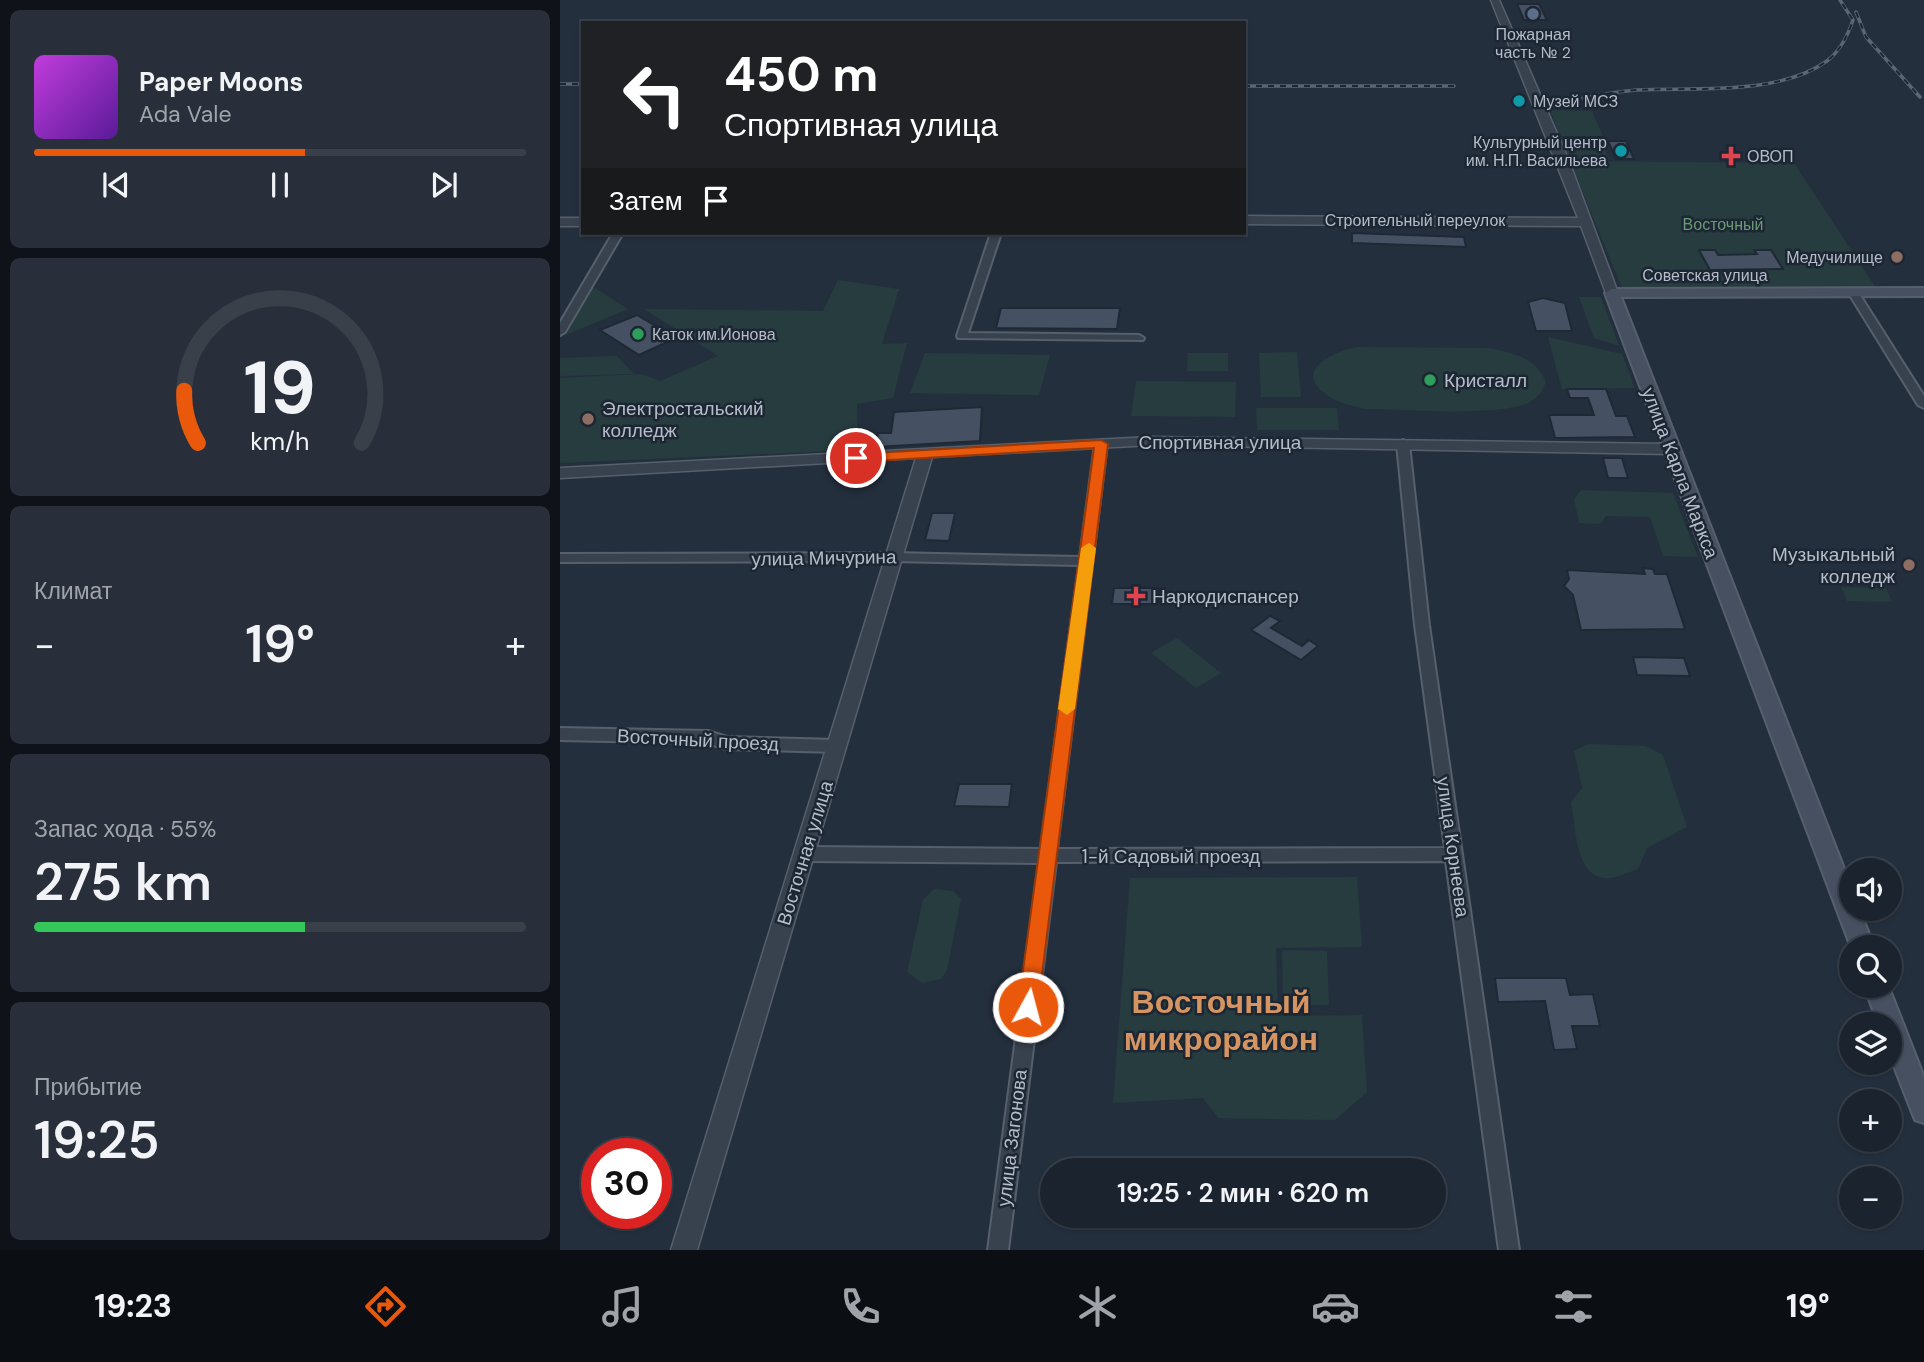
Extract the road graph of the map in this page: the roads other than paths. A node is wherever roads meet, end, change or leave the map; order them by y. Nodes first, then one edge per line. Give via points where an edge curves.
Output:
1 (1495, 0) edge
2 (1246, 220) edge
3 (560, 222) edge
4 (581, 222) edge
5 (1585, 222) junction
6 (617, 235) edge
7 (995, 235) edge
8 (1853, 292) junction
9 (1924, 292) edge
10 (1612, 293) junction
11 (560, 332) edge
12 (1139, 338) dead end
13 (1924, 404) edge
14 (1101, 444) junction
15 (1403, 444) junction
16 (1670, 449) junction
17 (925, 455) junction
18 (560, 473) edge
19 (892, 557) junction
20 (560, 558) edge
21 (1087, 561) junction
22 (560, 734) edge
23 (837, 746) junction
24 (805, 854) junction
25 (1454, 854) junction
26 (1046, 856) junction
27 (1857, 935) edge
28 (1881, 998) edge
29 (1924, 1111) edge
30 (684, 1250) edge
31 (998, 1250) edge
32 (1509, 1250) edge

1 - 5 street, улица Карла Маркса
2 - 5 street, Строительный переулок
3 - 4 street
5 - 10 street, улица Карла Маркса
6 - 11 street
7 - 12 street via 962,336
8 - 9 main road, Советская улица
8 - 10 main road, Советская улица
8 - 13 street
10 - 16 main road, улица Карла Маркса
14 - 15 street, Спортивная улица
14 - 17 street, Спортивная улица
14 - 21 street, улица Загонова
15 - 16 street, Спортивная улица
15 - 25 street, улица Корнеева
16 - 27 main road, улица Карла Маркса
17 - 18 street, Спортивная улица
17 - 19 street, Восточная улица
19 - 20 street, улица Мичурина
19 - 21 street, улица Мичурина
19 - 23 street, Восточная улица
21 - 26 street, улица Загонова
22 - 23 street, Восточный проезд
23 - 24 street, Восточная улица
24 - 26 street, 1-й Садовый проезд
24 - 30 street, Восточная улица
25 - 26 street, 1-й Садовый проезд
25 - 32 street, улица Корнеева
26 - 31 street, улица Загонова
28 - 29 main road

